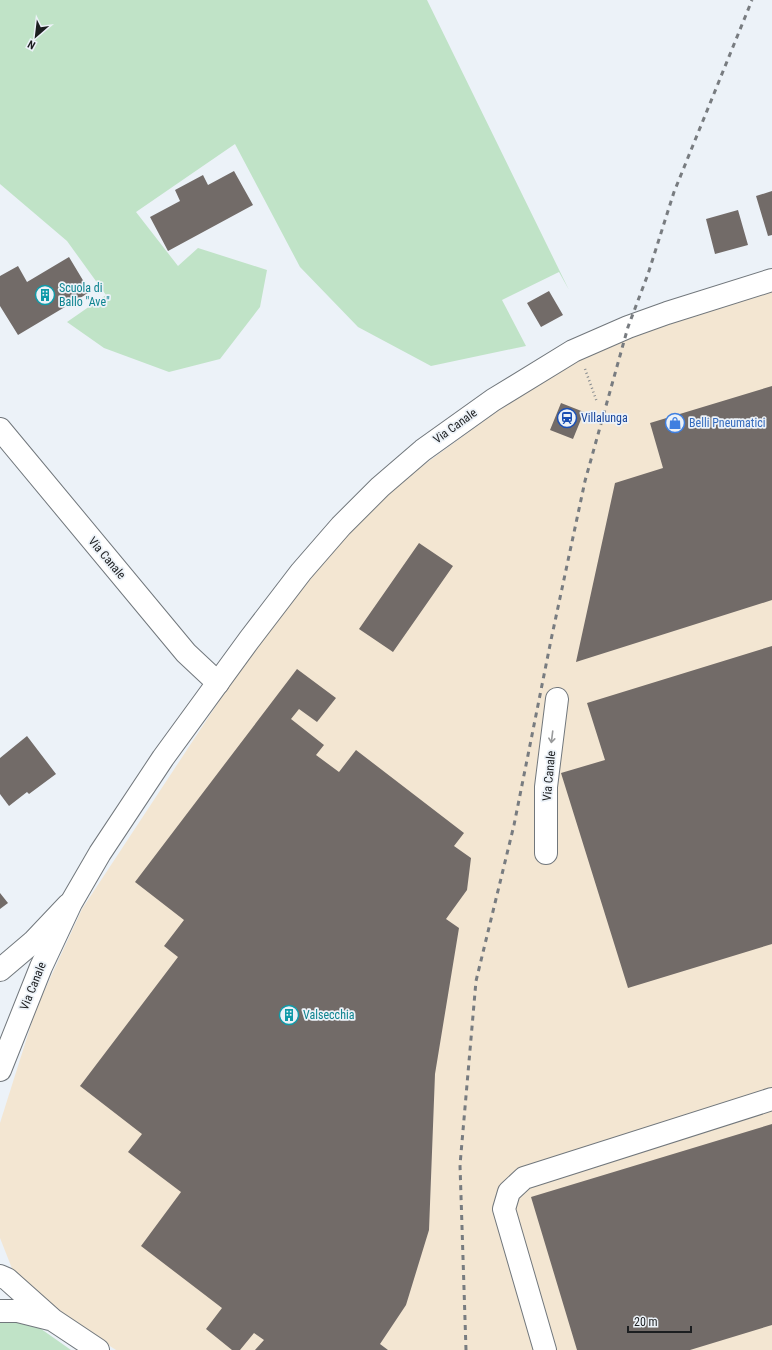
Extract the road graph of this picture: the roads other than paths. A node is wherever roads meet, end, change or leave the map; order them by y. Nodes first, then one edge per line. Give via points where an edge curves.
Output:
1 (772, 280) edge
2 (0, 429) edge
3 (218, 683) junction
4 (556, 699) dead end
5 (546, 853) dead end
6 (70, 903) junction
7 (0, 970) edge
8 (0, 1070) edge
9 (772, 1099) edge
10 (2, 1272) edge
11 (6, 1307) edge
12 (53, 1320) junction
13 (98, 1350) edge
14 (545, 1350) edge

1 - 3 main road, Via Canale via 667,313 573,350 465,419 423,450 380,487 341,526 301,572
2 - 3 main road, Via Canale via 186,654
3 - 6 main road, Via Canale via 130,807
4 -> 5 main road, Via Canale via 546,787
6 - 7 main road, Via Canale via 33,942
6 - 8 main road, Via Canale via 40,967
9 - 14 main road via 524,1178 509,1192 504,1209
10 - 12 main road
11 - 12 main road
12 - 13 main road

